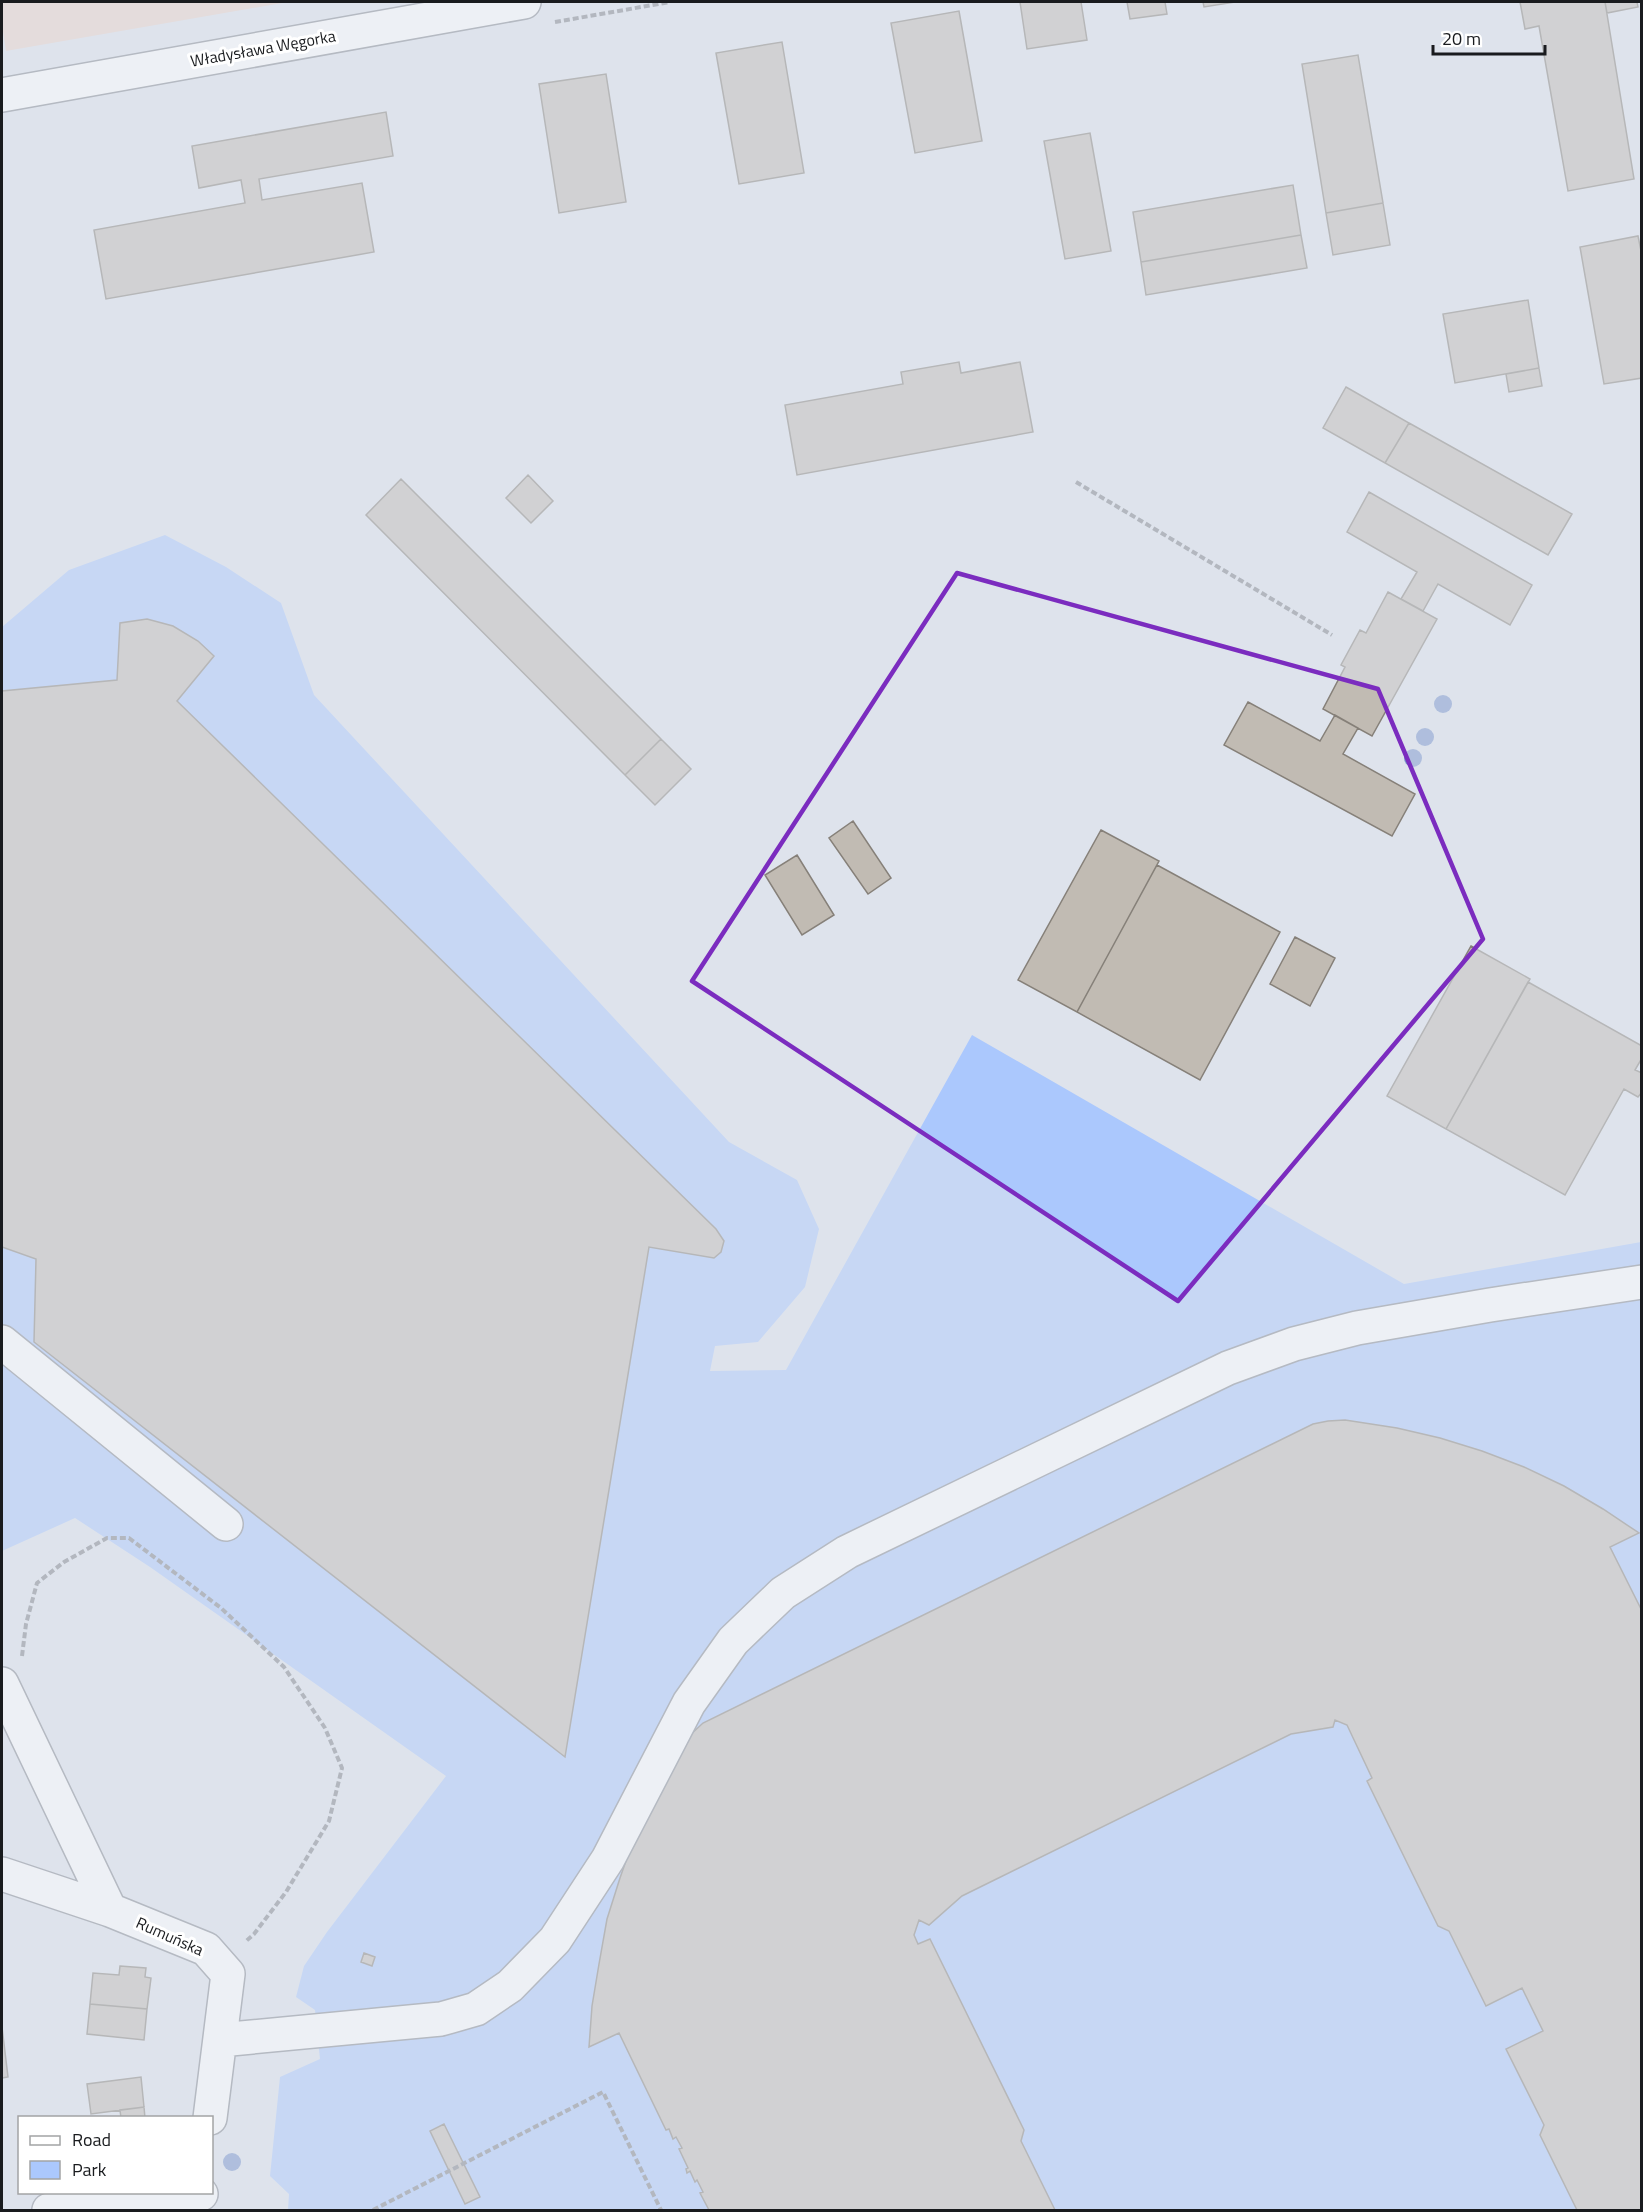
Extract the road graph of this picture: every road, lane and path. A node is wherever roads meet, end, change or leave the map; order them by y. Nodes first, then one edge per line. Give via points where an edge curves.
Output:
1 (524, 2) edge
2 (2, 95) edge
3 (1076, 482) dead end
4 (1332, 635) dead end
5 (1641, 1282) edge
6 (2, 1341) edge
7 (226, 1524) dead end
8 (8, 1697) edge
9 (2, 1874) edge
10 (110, 1910) junction
11 (220, 1964) junction
12 (220, 2040) junction
13 (210, 2116) edge
14 (201, 2199) edge
15 (49, 2211) edge
16 (373, 2211) edge
17 (661, 2211) edge

1 - 2 street, Władysława Węgorka
3 - 4 path
5 - 12 street via 1357,1328 1294,1344 1228,1368 847,1552 783,1593 733,1641 689,1702 587,1892 555,1940 510,1986 476,2009 441,2019
6 - 7 street
8 - 10 street
8 - 11 path via 38,1583 64,1562 107,1538 129,1538 221,1608 284,1667 325,1728 342,1768 329,1821 286,1892 254,1934
9 - 10 street, Rumuńska
10 - 11 street, Rumuńska via 206,1949
11 - 12 street, Rumuńska via 228,1974
12 - 13 street, Rumuńska
14 - 15 street
16 - 17 path via 603,2092

